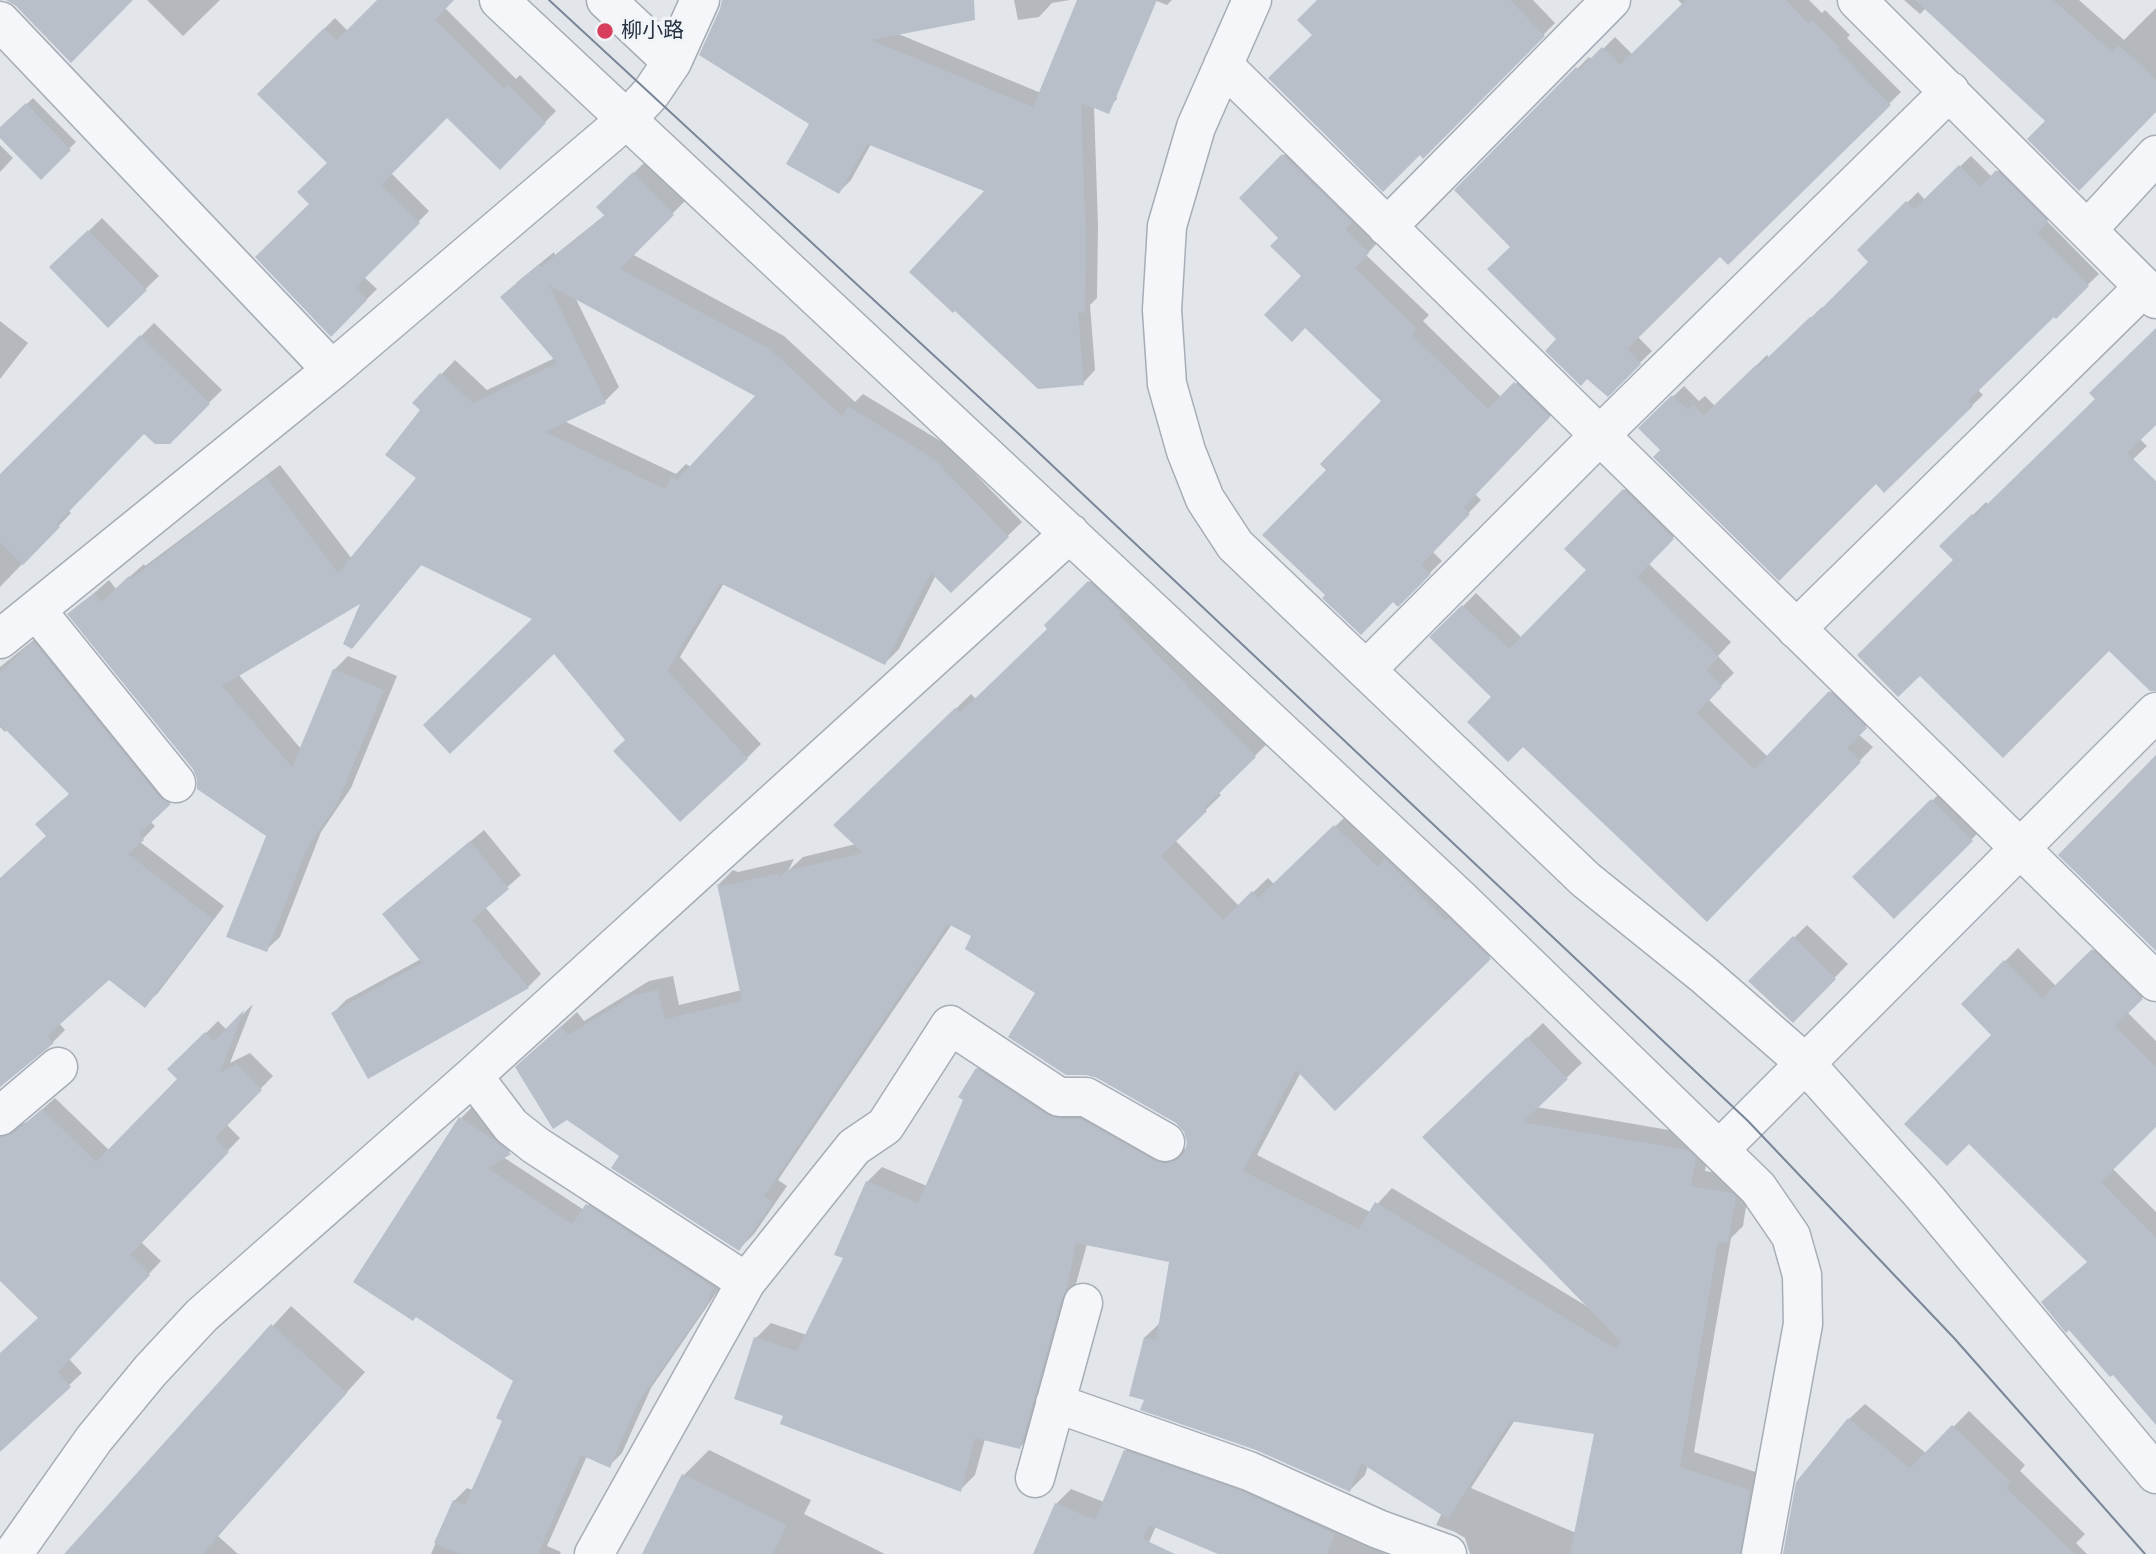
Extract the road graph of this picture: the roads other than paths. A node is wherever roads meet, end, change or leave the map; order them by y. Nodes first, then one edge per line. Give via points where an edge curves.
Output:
1 (499, 0) edge
2 (606, 0) edge
3 (700, 0) edge
4 (1252, 0) edge
5 (1611, 0) edge
6 (1857, 0) edge
7 (0, 22) edge
8 (672, 62) junction
9 (1223, 65) junction
10 (1950, 91) junction
11 (627, 119) junction
12 (2156, 155) edge
13 (1387, 227) junction
14 (2088, 229) junction
15 (2150, 293) edge
16 (332, 370) junction
17 (1599, 436) junction
18 (1070, 533) junction
19 (36, 610) junction
20 (1796, 629) junction
21 (0, 639) edge
22 (1366, 670) junction
23 (2156, 712) edge
24 (176, 783) dead end
25 (2020, 849) junction
26 (2156, 982) edge
27 (1804, 1062) junction
28 (58, 1067) dead end
29 (473, 1076) junction
30 (0, 1116) edge
31 (1165, 1142) dead end
32 (1720, 1149) junction
33 (746, 1282) junction
34 (1083, 1303) dead end
35 (1055, 1403) junction
36 (2156, 1474) edge
37 (1035, 1478) dead end
38 (13, 1554) edge
39 (594, 1554) edge
40 (1447, 1554) edge
41 (1761, 1554) edge

1 - 11 street
2 - 8 street
3 - 8 street
4 - 9 street
5 - 13 street
6 - 10 street
7 - 16 street
8 - 11 street
9 - 13 street
9 - 22 street via 1196,127 1167,226 1162,310 1167,384 1205,499 1235,545
10 - 14 street
10 - 17 street
11 - 16 street
11 - 18 street
12 - 14 street
13 - 17 street
14 - 15 street
15 - 20 street
16 - 19 street
17 - 20 street
17 - 22 street
18 - 29 street
18 - 32 street
19 - 21 street
19 - 24 street
20 - 25 street
22 - 27 street via 1586,880
23 - 25 street
25 - 26 street
25 - 27 street
27 - 32 street
27 - 36 street via 1922,1194
28 - 30 street
29 - 33 street via 511,1126 535,1145
29 - 38 street via 202,1315 94,1440
31 - 33 street via 1086,1097 1059,1097 950,1025 885,1126 854,1147
32 - 41 street via 1777,1213 1791,1236 1802,1275 1803,1324
33 - 39 street
34 - 35 street
35 - 37 street
35 - 40 street via 1249,1471 1378,1529

